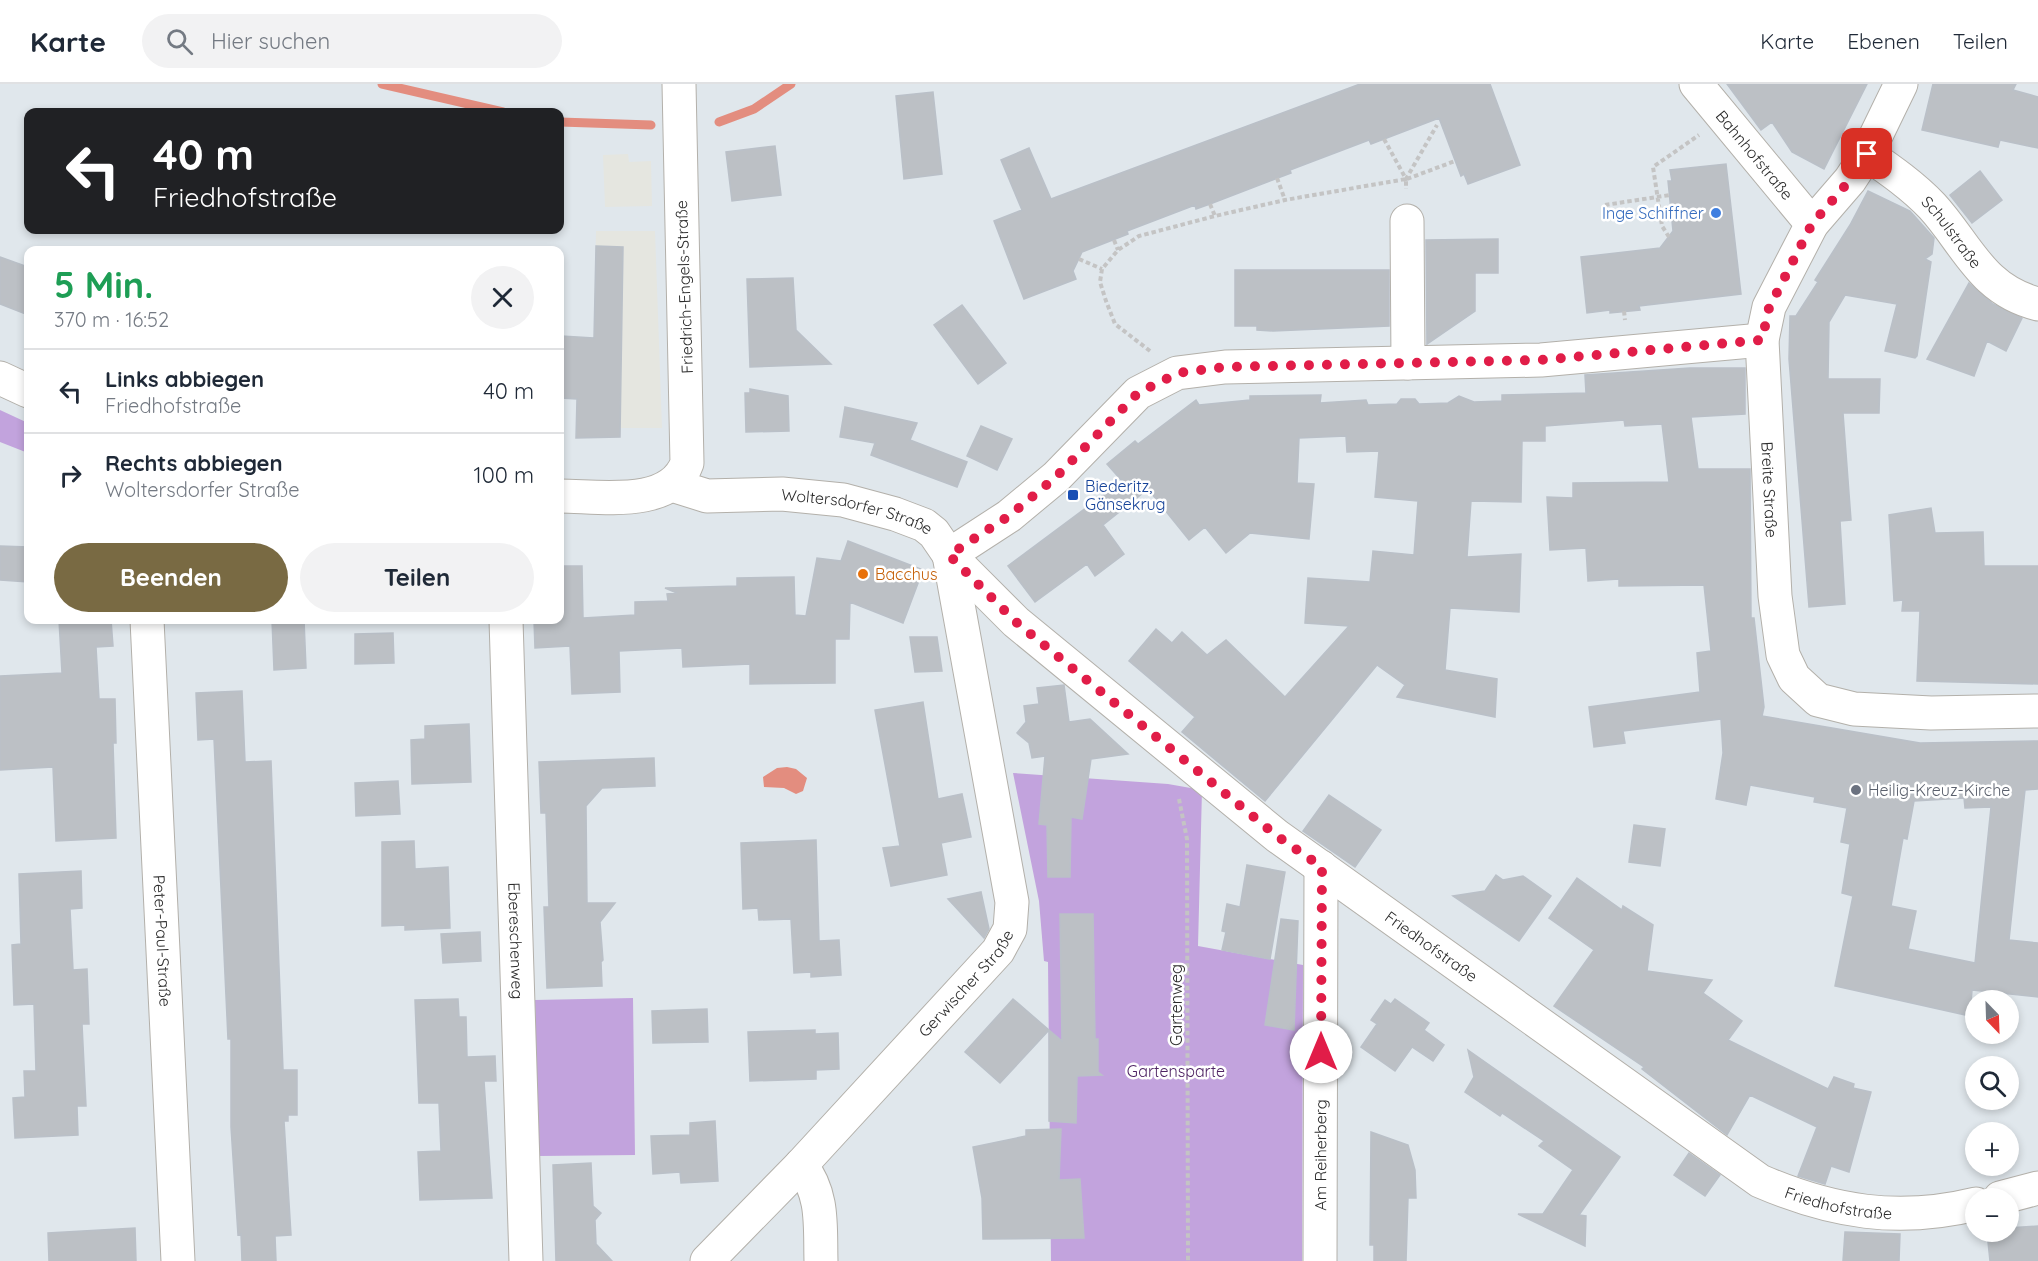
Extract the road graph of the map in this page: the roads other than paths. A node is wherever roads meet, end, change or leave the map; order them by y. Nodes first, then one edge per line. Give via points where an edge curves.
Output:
1 (678, 84) edge
2 (1696, 84) edge
3 (1901, 84) edge
4 (1867, 154) junction
5 (1407, 221) dead end
6 (1812, 224) junction
7 (2038, 304) edge
8 (1762, 340) junction
9 (1408, 363) junction
10 (0, 378) edge
11 (24, 389) edge
12 (672, 484) junction
13 (564, 496) edge
14 (949, 555) junction
15 (147, 624) edge
16 (506, 624) edge
17 (2038, 711) edge
18 (1322, 867) junction
19 (801, 1165) junction
20 (2038, 1188) edge
21 (2019, 1193) edge
22 (1965, 1206) edge
23 (178, 1261) edge
24 (526, 1261) edge
25 (707, 1261) edge
26 (821, 1261) edge
27 (1320, 1261) edge

1 - 12 street, Friedrich-Engels-Straße via 688,446 684,472
2 - 6 street, Bahnhofstraße
3 - 4 street, Breite Straße
4 - 6 street, Breite Straße
4 - 7 street, Schulstraße via 1933,207 1984,274 2002,288
5 - 9 street
6 - 8 street, Breite Straße via 1769,308
8 - 9 street, Woltersdorfer Straße via 1541,360
8 - 17 street, Breite Straße via 1775,596 1783,655 1794,678 1818,700 1854,709 1931,713
9 - 14 street, Woltersdorfer Straße via 1225,367 1178,373 1138,393 1056,477 1009,516
10 - 11 street
12 - 13 street via 650,495
12 - 14 street, Woltersdorfer Straße via 707,496 783,494 843,500 924,525
14 - 18 street, Friedhofstraße via 1016,622 1277,836
14 - 19 street, Gerwischer Straße via 1012,902 1010,929 998,951
15 - 23 street, Peter-Paul-Straße
16 - 24 street, Ebereschenweg
18 - 22 street, Friedhofstraße via 1761,1181 1839,1209 1913,1213
18 - 27 street, Am Reiherberg
19 - 25 street, Gerwischer Straße
19 - 26 street via 813,1180 820,1206
20 - 21 street

